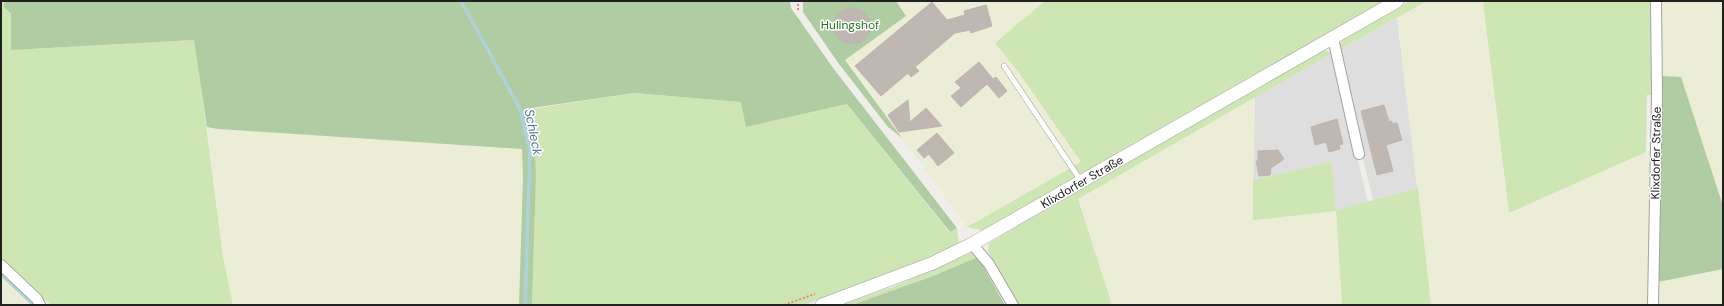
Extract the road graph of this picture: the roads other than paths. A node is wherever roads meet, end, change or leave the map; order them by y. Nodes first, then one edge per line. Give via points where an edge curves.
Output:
1 (1397, 1) edge
2 (1656, 1) edge
3 (1333, 38) junction
4 (1004, 66) dead end
5 (1359, 154) dead end
6 (1082, 182) junction
7 (972, 244) junction
8 (1, 265) edge
9 (40, 305) edge
10 (822, 305) edge
11 (1013, 305) edge
12 (1653, 305) edge

1 - 3 street, Klixdorfer Straße
2 - 12 street, Klixdorfer Straße
3 - 5 street
3 - 6 street, Klixdorfer Straße
4 - 6 lane
6 - 7 street, Klixdorfer Straße
7 - 10 street, Klixdorfer Straße via 933,263
7 - 11 street via 989,264
8 - 9 street via 37,298

